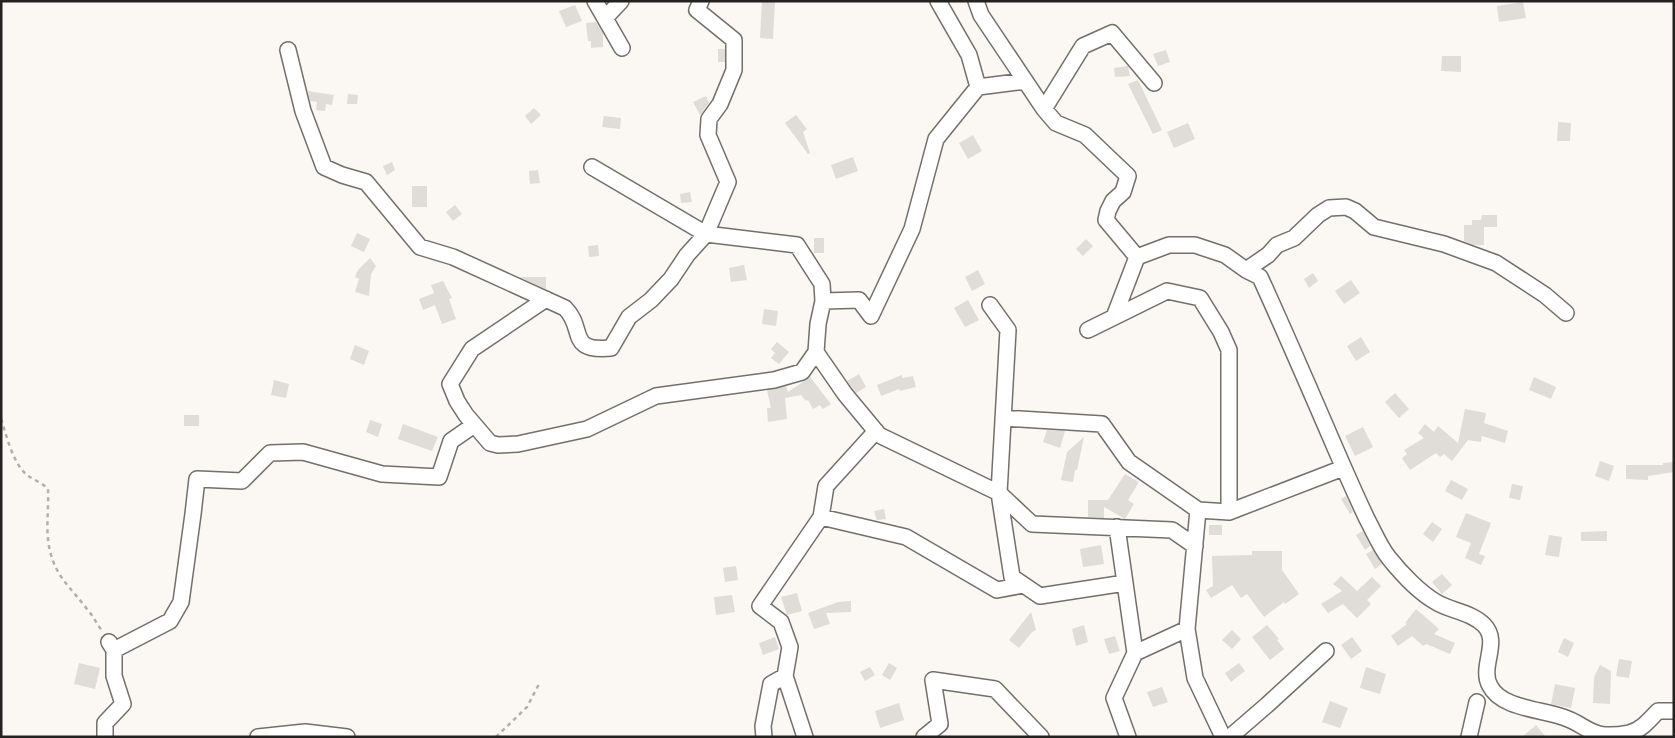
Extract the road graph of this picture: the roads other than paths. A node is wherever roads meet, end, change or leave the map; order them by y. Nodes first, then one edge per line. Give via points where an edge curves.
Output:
1 (595, 1) edge
2 (621, 1) edge
3 (700, 1) edge
4 (938, 1) edge
5 (976, 1) edge
6 (605, 18) junction
7 (622, 48) dead end
8 (288, 50) dead end
9 (1025, 81) junction
10 (1154, 83) dead end
11 (978, 87) junction
12 (1044, 109) junction
13 (592, 167) dead end
14 (706, 234) junction
15 (1137, 257) junction
16 (1246, 270) junction
17 (546, 300) junction
18 (823, 301) junction
19 (990, 304) dead end
20 (1566, 313) dead end
21 (1114, 316) junction
22 (1088, 330) dead end
23 (816, 352) junction
24 (1003, 418) junction
25 (474, 425) junction
26 (876, 431) junction
27 (1344, 468) junction
28 (999, 493) junction
29 (1198, 510) junction
30 (1229, 512) junction
31 (821, 517) junction
32 (1117, 528) junction
33 (1195, 546) junction
34 (1125, 583) junction
35 (1023, 585) junction
36 (1187, 629) junction
37 (1326, 651) dead end
38 (1135, 653) junction
39 (785, 676) junction
40 (1477, 702) dead end
41 (1674, 711) edge
42 (105, 737) edge
43 (258, 737) edge
44 (347, 737) edge
45 (764, 737) edge
46 (805, 737) edge
47 (924, 737) edge
48 (1041, 737) edge
49 (1128, 737) edge
50 (1223, 737) edge
51 (1230, 737) edge
52 (1469, 737) edge

1 - 6 street
2 - 6 street
3 - 14 street via 697,10 734,40 734,70 720,104 709,118 708,135 728,182
4 - 11 street via 969,55
5 - 9 street via 981,14
6 - 7 street
8 - 17 street via 303,111 324,167 366,182 420,247 453,257
9 - 11 street
9 - 12 street
10 - 12 street via 1112,33 1083,46
11 - 18 street via 936,139 912,229 871,316 859,300
12 - 15 street via 1056,123 1086,135 1128,176 1123,192 1113,201 1106,220
13 - 14 street
14 - 17 street via 671,279 629,317 612,348 584,345 579,340 571,314
14 - 18 street via 797,245 822,284
15 - 16 street via 1169,245 1195,245 1225,256
15 - 21 street
16 - 20 street via 1278,245 1294,238 1329,208 1346,207 1374,227 1444,244 1496,263 1546,295
16 - 27 street via 1260,277
17 - 25 street via 472,349 450,384 456,401
18 - 23 street
19 - 24 street via 1008,330
21 - 22 street
21 - 30 street via 1167,291 1200,298 1221,332 1229,350
23 - 25 street via 802,372 774,380 656,396 588,429 548,439 498,445 490,443
23 - 26 street
24 - 28 street
24 - 29 street via 1102,424 1129,462
25 - 42 street via 451,441 439,476 382,474 303,452 270,453 242,481 197,479 180,602 170,621 111,645 114,676 123,704 105,723
26 - 28 street
26 - 31 street via 826,486
27 - 30 street
27 - 41 street via 1389,558 1437,603 1479,621 1490,633 1486,676 1490,687 1500,698 1569,719 1600,734 1631,732 1644,726 1658,711
28 - 32 street via 1032,524
28 - 35 street via 1012,576
29 - 30 street
29 - 33 street
31 - 35 street via 906,537 997,590
31 - 39 street via 760,606 781,622 790,647
32 - 33 street via 1172,530
32 - 34 street
33 - 36 street
34 - 35 street via 1040,596
34 - 38 street
36 - 38 street
36 - 50 street via 1195,678
37 - 51 street
38 - 49 street via 1114,698
39 - 45 street via 771,684
39 - 46 street
40 - 52 street
43 - 44 street via 305,732
47 - 48 street via 940,724 933,680 995,689

